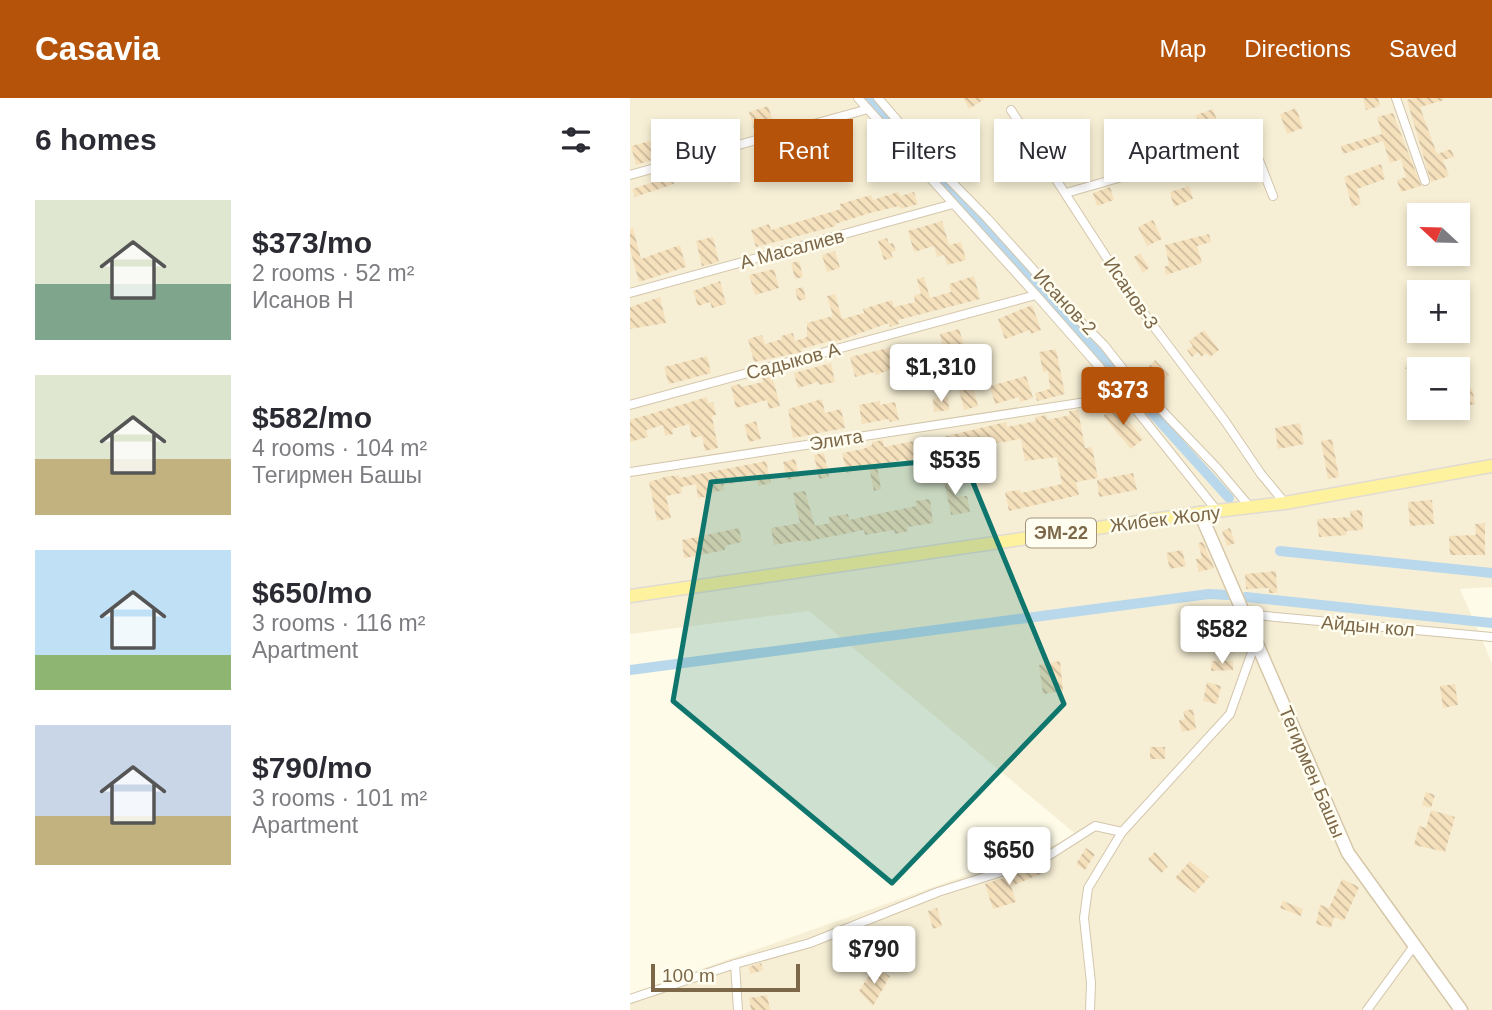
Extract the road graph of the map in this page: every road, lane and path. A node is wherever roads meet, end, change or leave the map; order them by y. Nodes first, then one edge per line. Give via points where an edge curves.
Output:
1 (858, 98) edge
2 (878, 98) edge
3 (1395, 98) edge
4 (868, 109) junction
5 (1011, 110) dead end
6 (630, 175) edge
7 (1425, 181) dead end
8 (1066, 193) junction
9 (1273, 196) dead end
10 (953, 204) junction
11 (630, 293) edge
12 (1036, 295) junction
13 (1125, 396) junction
14 (630, 405) edge
15 (1492, 466) edge
16 (630, 472) edge
17 (1285, 503) junction
18 (1250, 508) junction
19 (1218, 512) junction
20 (1200, 513) junction
21 (630, 596) edge
22 (1244, 614) junction
23 (1492, 637) edge
24 (1256, 641) junction
25 (1122, 832) junction
26 (1414, 946) junction
27 (735, 964) junction
28 (630, 999) edge
29 (738, 1010) edge
30 (1090, 1010) edge
31 (1367, 1010) edge
32 (1461, 1010) edge

1 - 4 street
2 - 18 street, Исанов-2
3 - 7 street
4 - 6 street
4 - 10 street
5 - 8 street, Исанов-3
8 - 9 street via 1251,140
8 - 17 street, Исанов-3 via 1136,303
10 - 11 street, А Масалиев
10 - 12 street
12 - 13 street
12 - 14 street, Садыков А
13 - 16 street, Элита
13 - 19 street
15 - 17 main road, Жибек Жолу / ЭМ-22
17 - 18 main road, Жибек Жолу / ЭМ-22
18 - 19 main road, Жибек Жолу / ЭМ-22
19 - 20 main road, Жибек Жолу / ЭМ-22
20 - 21 main road, Жибек Жолу / ЭМ-22
20 - 22 street, Тегирмен Башы
22 - 23 street, Айдын кол
22 - 24 street, Тегирмен Башы
24 - 25 street via 1230,714
24 - 26 street, Тегирмен Башы via 1348,853
25 - 27 street via 1095,826 1045,858 938,892 810,943
25 - 30 street via 1088,888 1084,918
26 - 31 street
26 - 32 street, Тегирмен Башы
27 - 28 street
27 - 29 street

